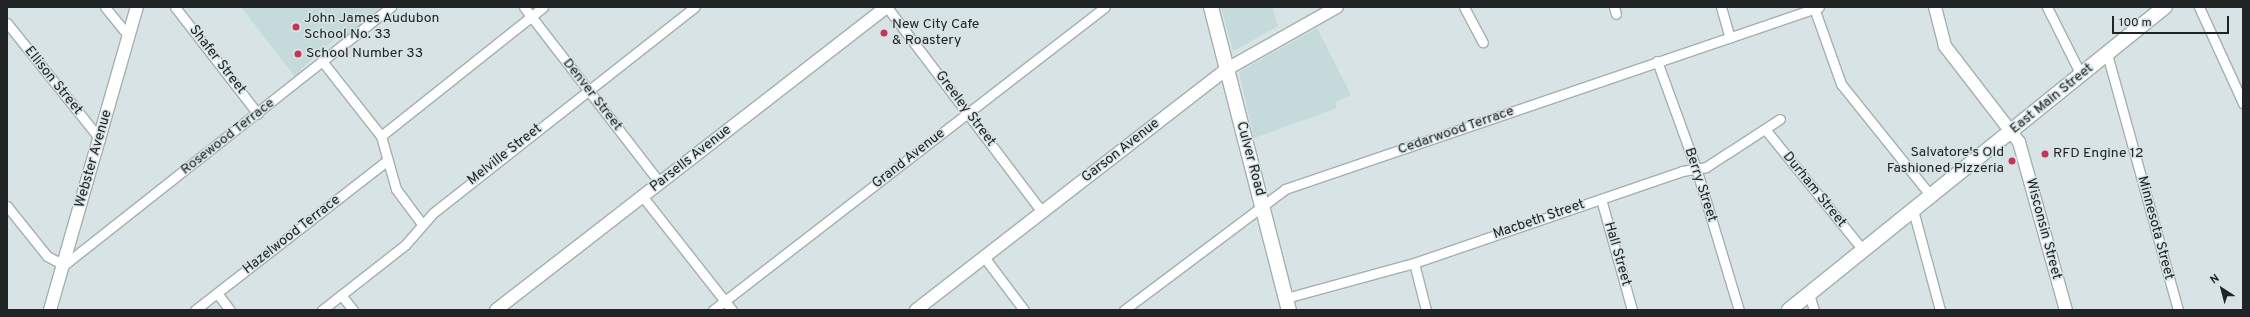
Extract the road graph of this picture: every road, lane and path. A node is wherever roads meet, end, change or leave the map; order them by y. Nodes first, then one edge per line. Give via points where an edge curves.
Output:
1 (105, 7) edge
2 (137, 7) edge
3 (175, 7) edge
4 (391, 7) edge
5 (524, 7) edge
6 (543, 7) edge
7 (695, 7) edge
8 (887, 7) edge
9 (1105, 7) edge
10 (1211, 7) edge
11 (1337, 7) edge
12 (1464, 7) edge
13 (1721, 7) edge
14 (1935, 7) edge
15 (2047, 7) edge
16 (2165, 7) edge
17 (2199, 7) edge
18 (1817, 8) edge
19 (532, 16) junction
20 (7, 23) edge
21 (129, 37) junction
22 (1730, 38) junction
23 (1483, 42) dead end
24 (2107, 54) junction
25 (322, 61) junction
26 (1657, 61) junction
27 (1227, 69) junction
28 (2081, 75) junction
29 (588, 90) junction
30 (2243, 102) edge
31 (969, 113) junction
32 (258, 114) junction
33 (1780, 119) dead end
34 (1765, 129) junction
35 (2012, 130) junction
36 (381, 136) junction
37 (100, 139) junction
38 (388, 160) junction
39 (1696, 168) junction
40 (660, 183) junction
41 (643, 196) junction
42 (1930, 196) junction
43 (1601, 199) junction
44 (1262, 203) junction
45 (7, 206) edge
46 (1913, 210) junction
47 (1042, 212) junction
48 (422, 224) junction
49 (1863, 250) junction
50 (984, 257) junction
51 (1414, 263) junction
52 (64, 265) junction
53 (217, 293) junction
54 (1809, 294) junction
55 (341, 296) junction
56 (725, 301) junction
57 (1288, 304) edge
58 (50, 310) edge
59 (195, 310) edge
60 (230, 310) edge
61 (322, 310) edge
62 (353, 310) edge
63 (496, 310) edge
64 (713, 310) edge
65 (732, 310) edge
66 (916, 310) edge
67 (1024, 310) edge
68 (1124, 310) edge
69 (1426, 310) edge
70 (1632, 310) edge
71 (1738, 310) edge
72 (1789, 310) edge
73 (1814, 310) edge
74 (1940, 310) edge
75 (2066, 310) edge
76 (2178, 310) edge

1 - 21 street
2 - 21 street, Webster Avenue
3 - 32 street, Shafer Street
4 - 25 street, Rosewood Terrace
5 - 19 street, Denver Street
6 - 19 street
7 - 29 street, Melville Street
8 - 31 street, Greeley Street
8 - 40 street, Parsells Avenue
9 - 31 street, Grand Avenue
10 - 27 main road, Culver Road
11 - 27 street, Garson Avenue
12 - 23 street
13 - 22 street
14 - 35 street, Wisconsin Street via 1945,46
15 - 28 street
16 - 24 main road, East Main Street
17 - 30 street
18 - 22 street, Cedarwood Terrace
18 - 42 street via 1841,84
19 - 29 street, Denver Street
19 - 36 street
20 - 37 street, Ellison Street
21 - 37 street, Webster Avenue
22 - 26 street, Cedarwood Terrace
24 - 28 main road, East Main Street
24 - 76 street, Minnesota Street
25 - 32 street, Rosewood Terrace
25 - 36 street
26 - 39 street, Berry Street
26 - 44 street, Cedarwood Terrace via 1285,189
27 - 44 main road, Culver Road
27 - 47 street, Garson Avenue
28 - 35 main road, East Main Street
29 - 40 street, Denver Street
29 - 48 street, Melville Street
31 - 47 street, Greeley Street
31 - 56 street, Grand Avenue
32 - 52 street, Rosewood Terrace
33 - 34 street, Macbeth Street
34 - 39 street, Macbeth Street via 1711,165
34 - 49 street, Durham Street
35 - 42 main road, East Main Street
35 - 75 street, Wisconsin Street via 2020,142
36 - 38 street
37 - 52 street, Webster Avenue
38 - 48 street via 396,189
38 - 53 street, Hazelwood Terrace
39 - 43 street, Macbeth Street
39 - 71 street, Berry Street
40 - 41 street, Parsells Avenue
41 - 56 street
41 - 63 street, Parsells Avenue
42 - 46 main road, East Main Street
43 - 51 street, Macbeth Street
43 - 70 street, Hall Street
44 - 57 main road, Culver Road
44 - 68 street, Cedarwood Terrace
45 - 52 street via 47,256
46 - 49 main road, East Main Street
46 - 74 street
47 - 50 street, Garson Avenue
48 - 55 street, Melville Street via 405,246
49 - 54 main road, East Main Street
50 - 66 street, Garson Avenue
50 - 67 street
51 - 57 street, Macbeth Street
51 - 69 street
52 - 58 street, Webster Avenue
53 - 59 street, Hazelwood Terrace
53 - 60 street
54 - 72 main road, East Main Street
54 - 73 street
55 - 61 street, Melville Street
55 - 62 street
56 - 64 street, Grand Avenue
56 - 65 street

